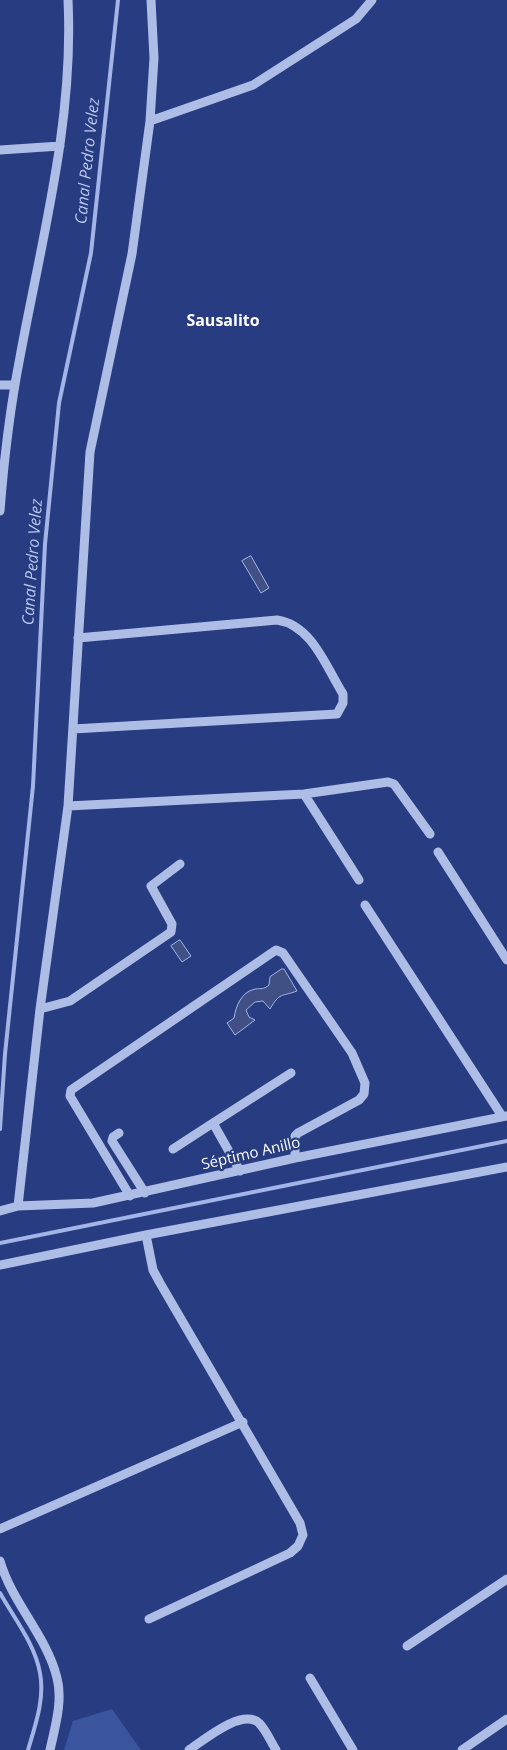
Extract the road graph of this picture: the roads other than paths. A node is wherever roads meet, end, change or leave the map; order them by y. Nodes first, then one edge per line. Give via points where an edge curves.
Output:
1 (68, 0) edge
2 (151, 0) edge
3 (372, 0) edge
4 (150, 121) junction
5 (60, 146) junction
6 (0, 150) edge
7 (0, 385) edge
8 (14, 385) junction
9 (0, 405) edge
10 (11, 405) junction
11 (0, 511) edge
12 (78, 638) junction
13 (73, 729) junction
14 (304, 794) junction
15 (68, 806) junction
16 (430, 834) dead end
17 (438, 852) dead end
18 (180, 864) dead end
19 (359, 880) dead end
20 (365, 905) dead end
21 (507, 960) edge
22 (40, 1009) junction
23 (290, 1073) dead end
24 (504, 1116) edge
25 (213, 1123) junction
26 (119, 1133) dead end
27 (174, 1149) dead end
28 (295, 1158) junction
29 (507, 1166) edge
30 (240, 1171) junction
31 (145, 1193) junction
32 (130, 1196) junction
33 (18, 1206) junction
34 (1, 1210) edge
35 (0, 1219) edge
36 (146, 1235) junction
37 (0, 1265) edge
38 (243, 1422) junction
39 (0, 1529) edge
40 (0, 1561) edge
41 (507, 1579) edge
42 (149, 1619) dead end
43 (407, 1646) dead end
44 (310, 1678) dead end
45 (507, 1719) edge
46 (50, 1750) edge
47 (189, 1750) edge
48 (276, 1750) edge
49 (353, 1750) edge
50 (462, 1750) edge

1 - 5 street via 67,95
2 - 4 street via 154,58
3 - 4 street via 356,19 254,86
4 - 12 street via 132,254 90,452
5 - 6 street
5 - 8 street via 46,237
7 - 8 street
8 - 10 street
9 - 10 street
10 - 11 street
12 - 13 street
12 - 13 street via 277,620 288,622 306,634 342,694 344,703 337,714
13 - 15 street
14 - 15 street
14 - 16 street via 391,782
14 - 19 street
15 - 22 street
17 - 21 street
18 - 22 street via 151,886 172,924 171,932 70,1001
20 - 24 street
22 - 33 street
23 - 25 street
24 - 28 street, Séptimo Anillo
25 - 27 street
25 - 30 street
26 - 31 street via 112,1141
28 - 30 street, Séptimo Anillo
28 - 32 street via 298,1133 360,1100 365,1083 352,1053 283,953 276,950 71,1090 70,1096
29 - 36 street
30 - 31 street, Séptimo Anillo
31 - 32 street, Séptimo Anillo
32 - 33 street, Séptimo Anillo via 93,1203
33 - 34 street, Séptimo Anillo
34 - 35 street
36 - 37 street
36 - 38 street via 153,1270
38 - 39 street
38 - 42 street via 300,1523 303,1535 298,1546 290,1553
40 - 46 street via 58,1679
41 - 43 street
44 - 49 street
45 - 50 street
47 - 48 street via 234,1721 248,1718 260,1724

